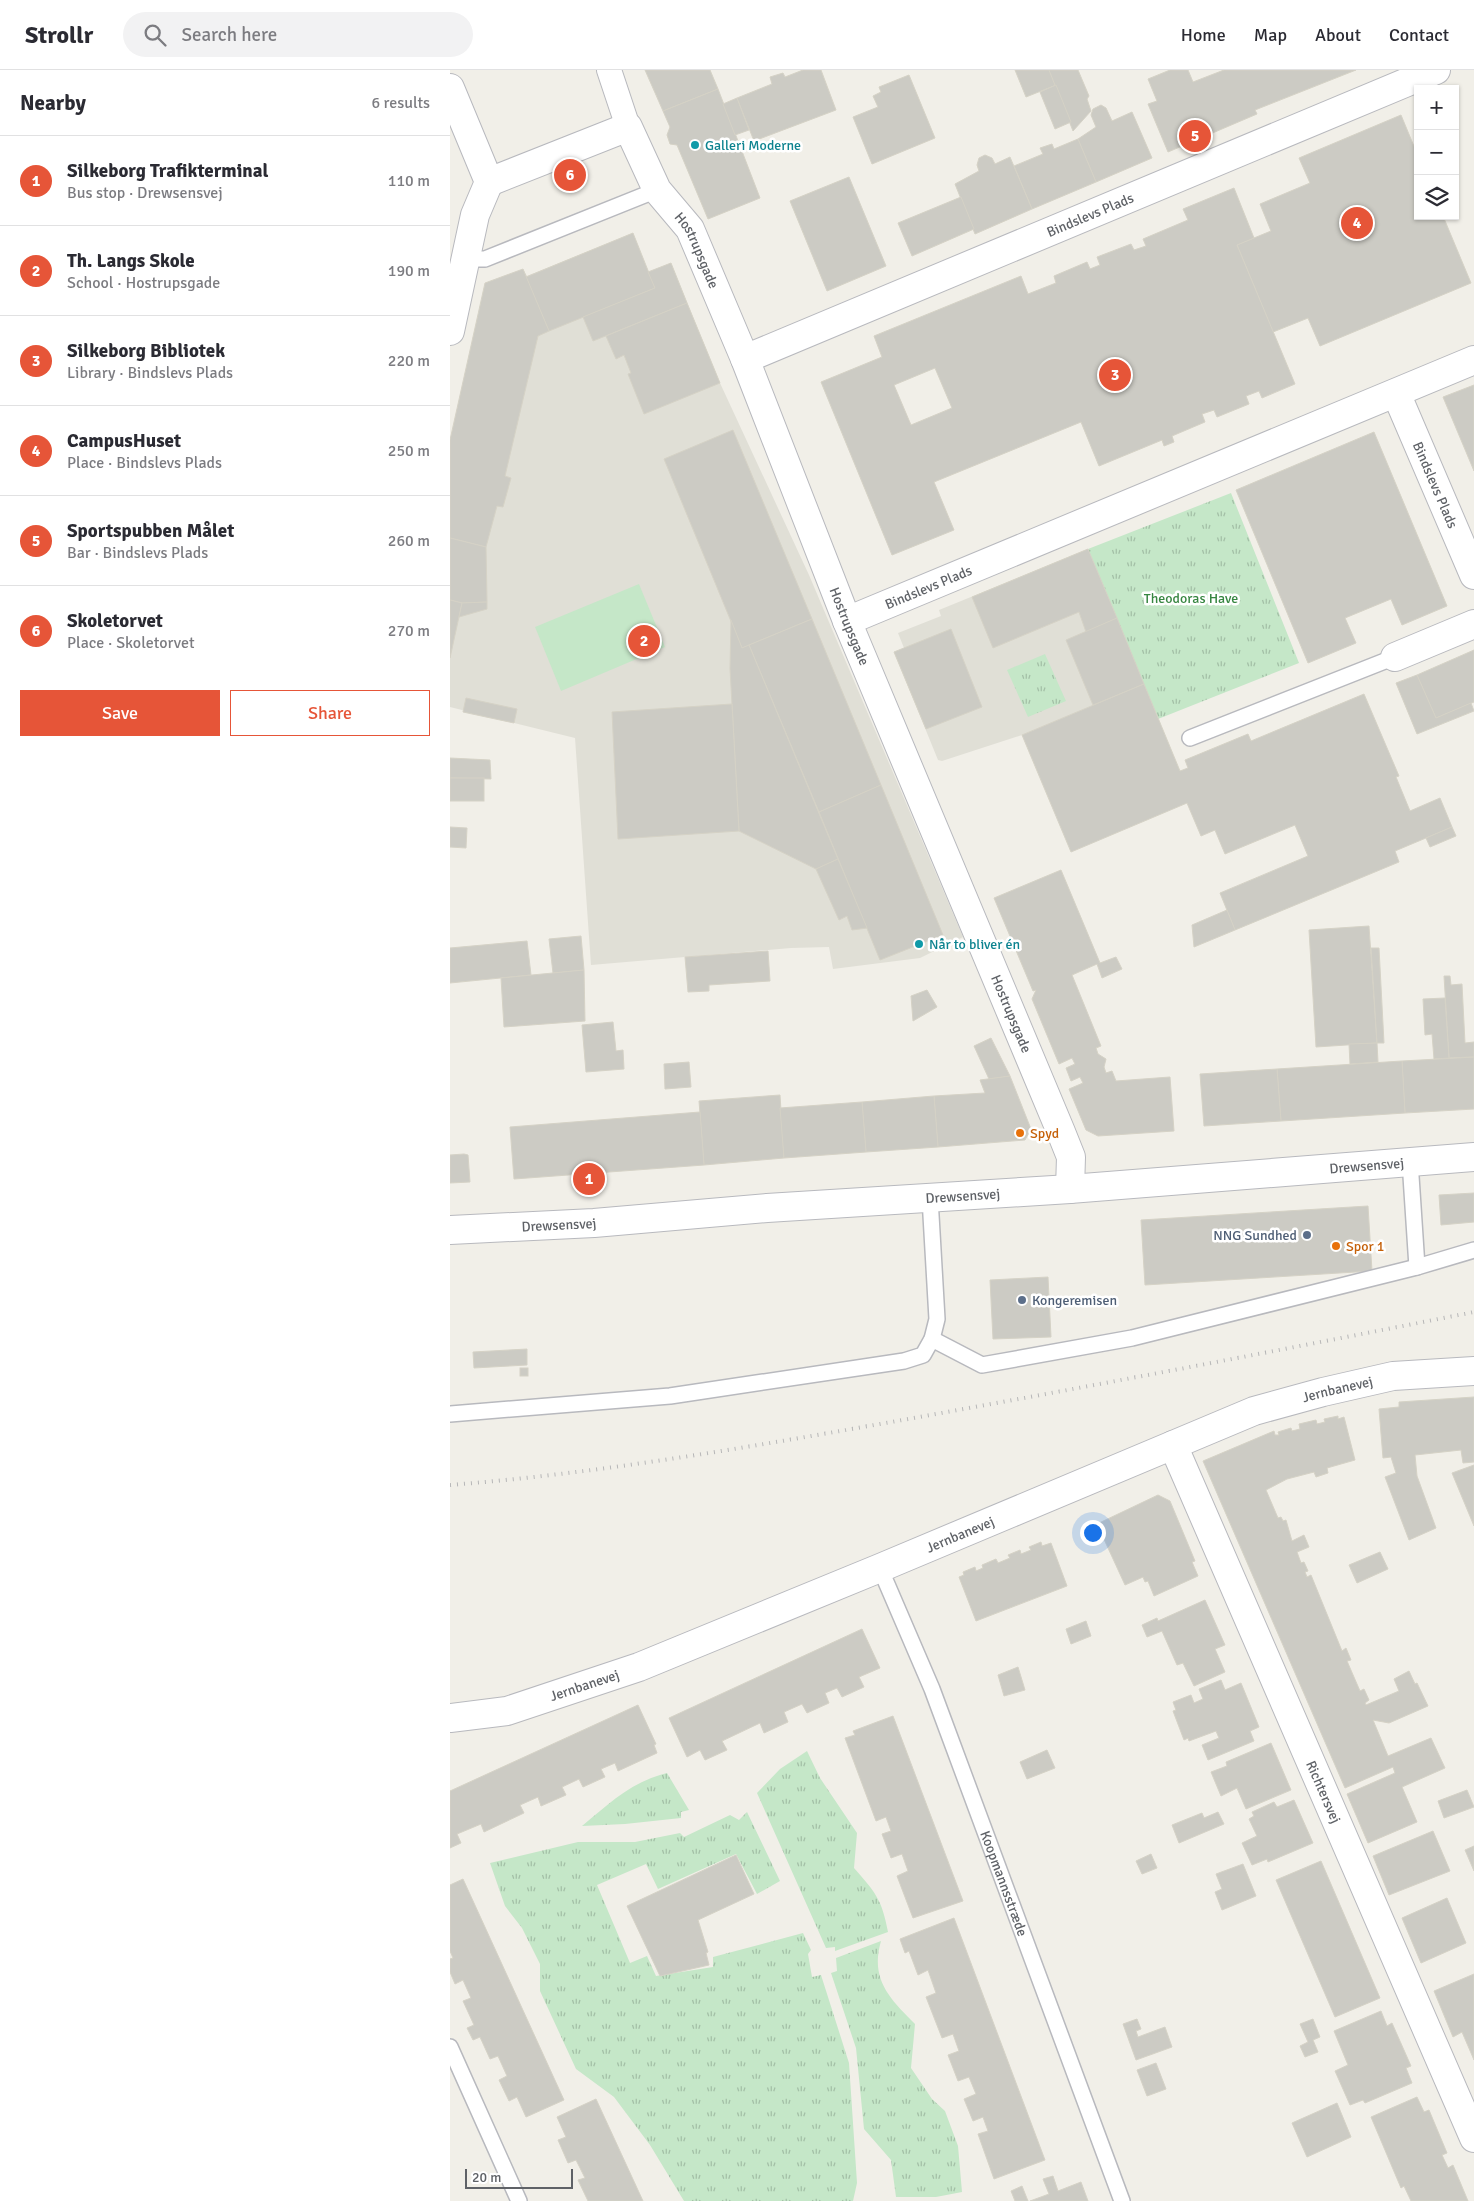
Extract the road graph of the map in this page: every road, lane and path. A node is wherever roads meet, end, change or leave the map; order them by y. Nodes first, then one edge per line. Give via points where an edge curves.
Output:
1 (610, 70) edge
2 (1436, 70) edge
3 (450, 88) edge
4 (628, 127) junction
5 (489, 182) junction
6 (649, 194) junction
7 (467, 259) junction
8 (450, 331) edge
9 (745, 359) junction
10 (1474, 360) edge
11 (1396, 394) junction
12 (1474, 575) edge
13 (848, 621) junction
14 (1474, 624) edge
15 (1395, 657) joint
16 (1190, 738) dead end
17 (1474, 1157) edge
18 (1410, 1161) junction
19 (1070, 1189) junction
20 (930, 1198) junction
21 (450, 1230) edge
22 (1474, 1250) edge
23 (1417, 1267) junction
24 (932, 1339) junction
25 (1474, 1371) edge
26 (450, 1414) edge
27 (1173, 1445) junction
28 (880, 1568) junction
29 (450, 1718) edge
30 (450, 2047) edge
31 (1474, 2138) edge
32 (519, 2201) edge
33 (1122, 2201) edge

1 - 4 street, Hostrupsgade
2 - 9 street, Bindslevs Plads
3 - 5 street
4 - 5 street
4 - 6 street, Hostrupsgade
5 - 7 street via 475,214
6 - 7 lane via 485,259
6 - 9 street, Hostrupsgade via 690,229
7 - 8 street
9 - 13 street, Hostrupsgade
10 - 11 street, Bindslevs Plads
11 - 12 street, Bindslevs Plads
11 - 13 street, Bindslevs Plads
13 - 19 street, Hostrupsgade via 1071,1157
14 - 15 street
15 - 16 lane
17 - 18 street, Drewsensvej
18 - 19 street, Drewsensvej
18 - 23 lane
19 - 20 street, Drewsensvej
20 - 21 street, Drewsensvej via 594,1223
20 - 24 lane via 937,1320
22 - 23 lane
23 - 24 lane via 1132,1338 982,1365
24 - 26 lane via 923,1355 904,1361 797,1378 670,1396
25 - 27 street, Jernbanevej via 1393,1376 1323,1392 1254,1411
27 - 28 street, Jernbanevej
27 - 31 street, Richtersvej
28 - 29 street, Jernbanevej via 639,1667 507,1711
28 - 33 lane, Koopmannsstræde via 932,1689
30 - 32 lane

